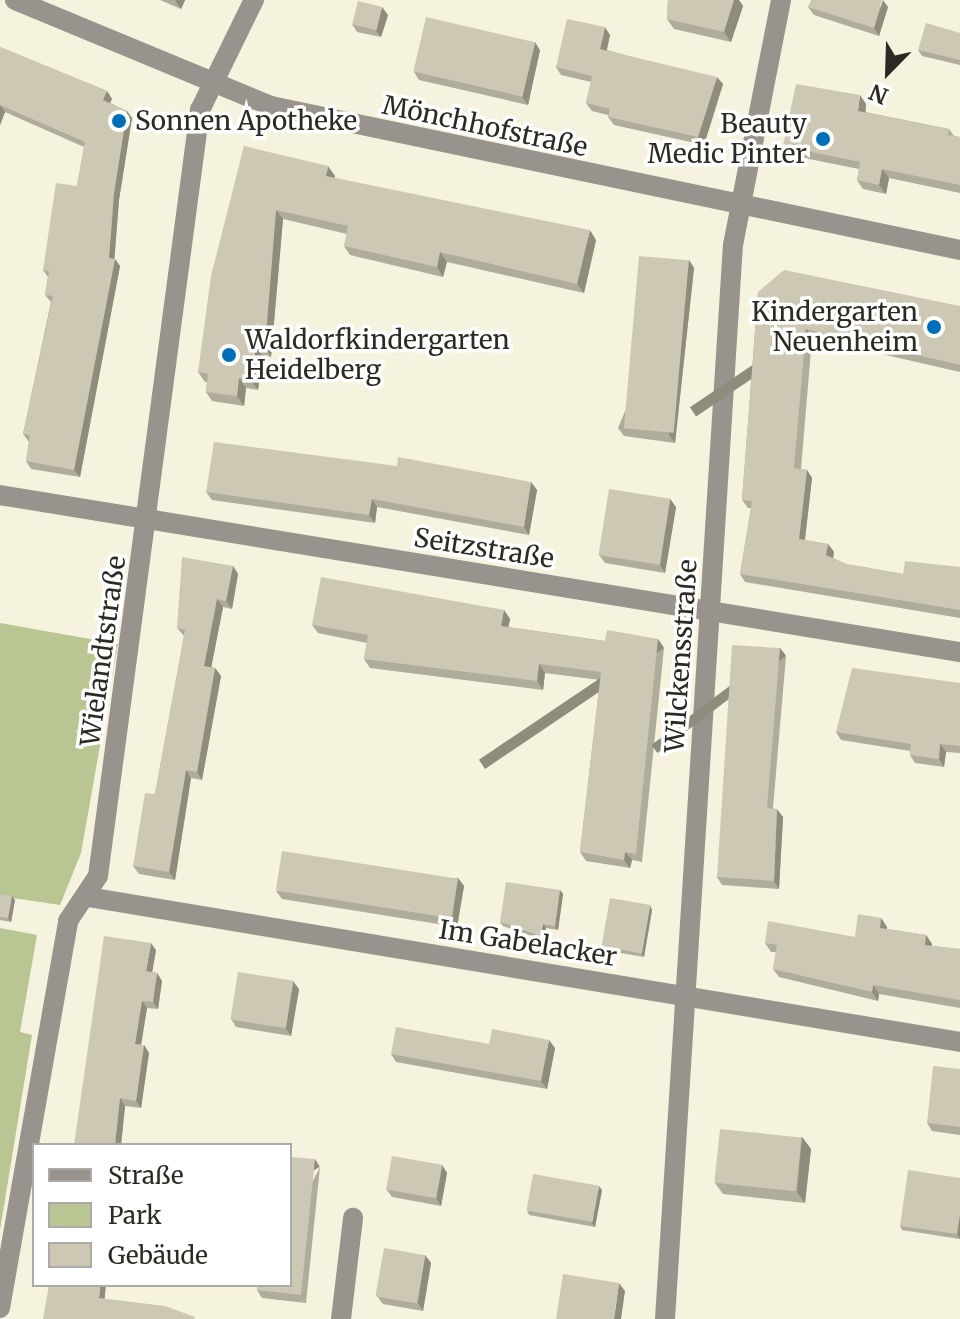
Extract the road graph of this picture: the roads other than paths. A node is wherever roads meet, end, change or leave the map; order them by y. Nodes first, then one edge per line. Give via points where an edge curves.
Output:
1 (15, 0) edge
2 (254, 0) edge
3 (781, 0) edge
4 (208, 84) junction
5 (739, 206) junction
6 (960, 250) edge
7 (0, 495) edge
8 (147, 519) junction
9 (710, 609) junction
10 (960, 652) edge
11 (88, 897) junction
12 (686, 994) junction
13 (960, 1042) edge
14 (353, 1218) dead end
15 (0, 1308) edge
16 (341, 1319) edge
17 (665, 1319) edge

1 - 4 street, Mönchhofstraße
2 - 4 street, Wielandtstraße
3 - 5 street, Wilckensstraße
4 - 5 street, Mönchhofstraße via 317,118
4 - 8 street, Wielandtstraße
5 - 6 street, Mönchhofstraße
5 - 9 street, Wilckensstraße
7 - 8 street, Seitzstraße
8 - 9 street, Seitzstraße
8 - 11 street, Wielandtstraße via 98,876
9 - 10 street, Seitzstraße
9 - 12 street, Wilckensstraße
11 - 12 street, Im Gabelacker
11 - 15 street, Wielandtstraße via 68,921
12 - 13 street, Im Gabelacker
12 - 17 street, Wilckensstraße
14 - 16 street

